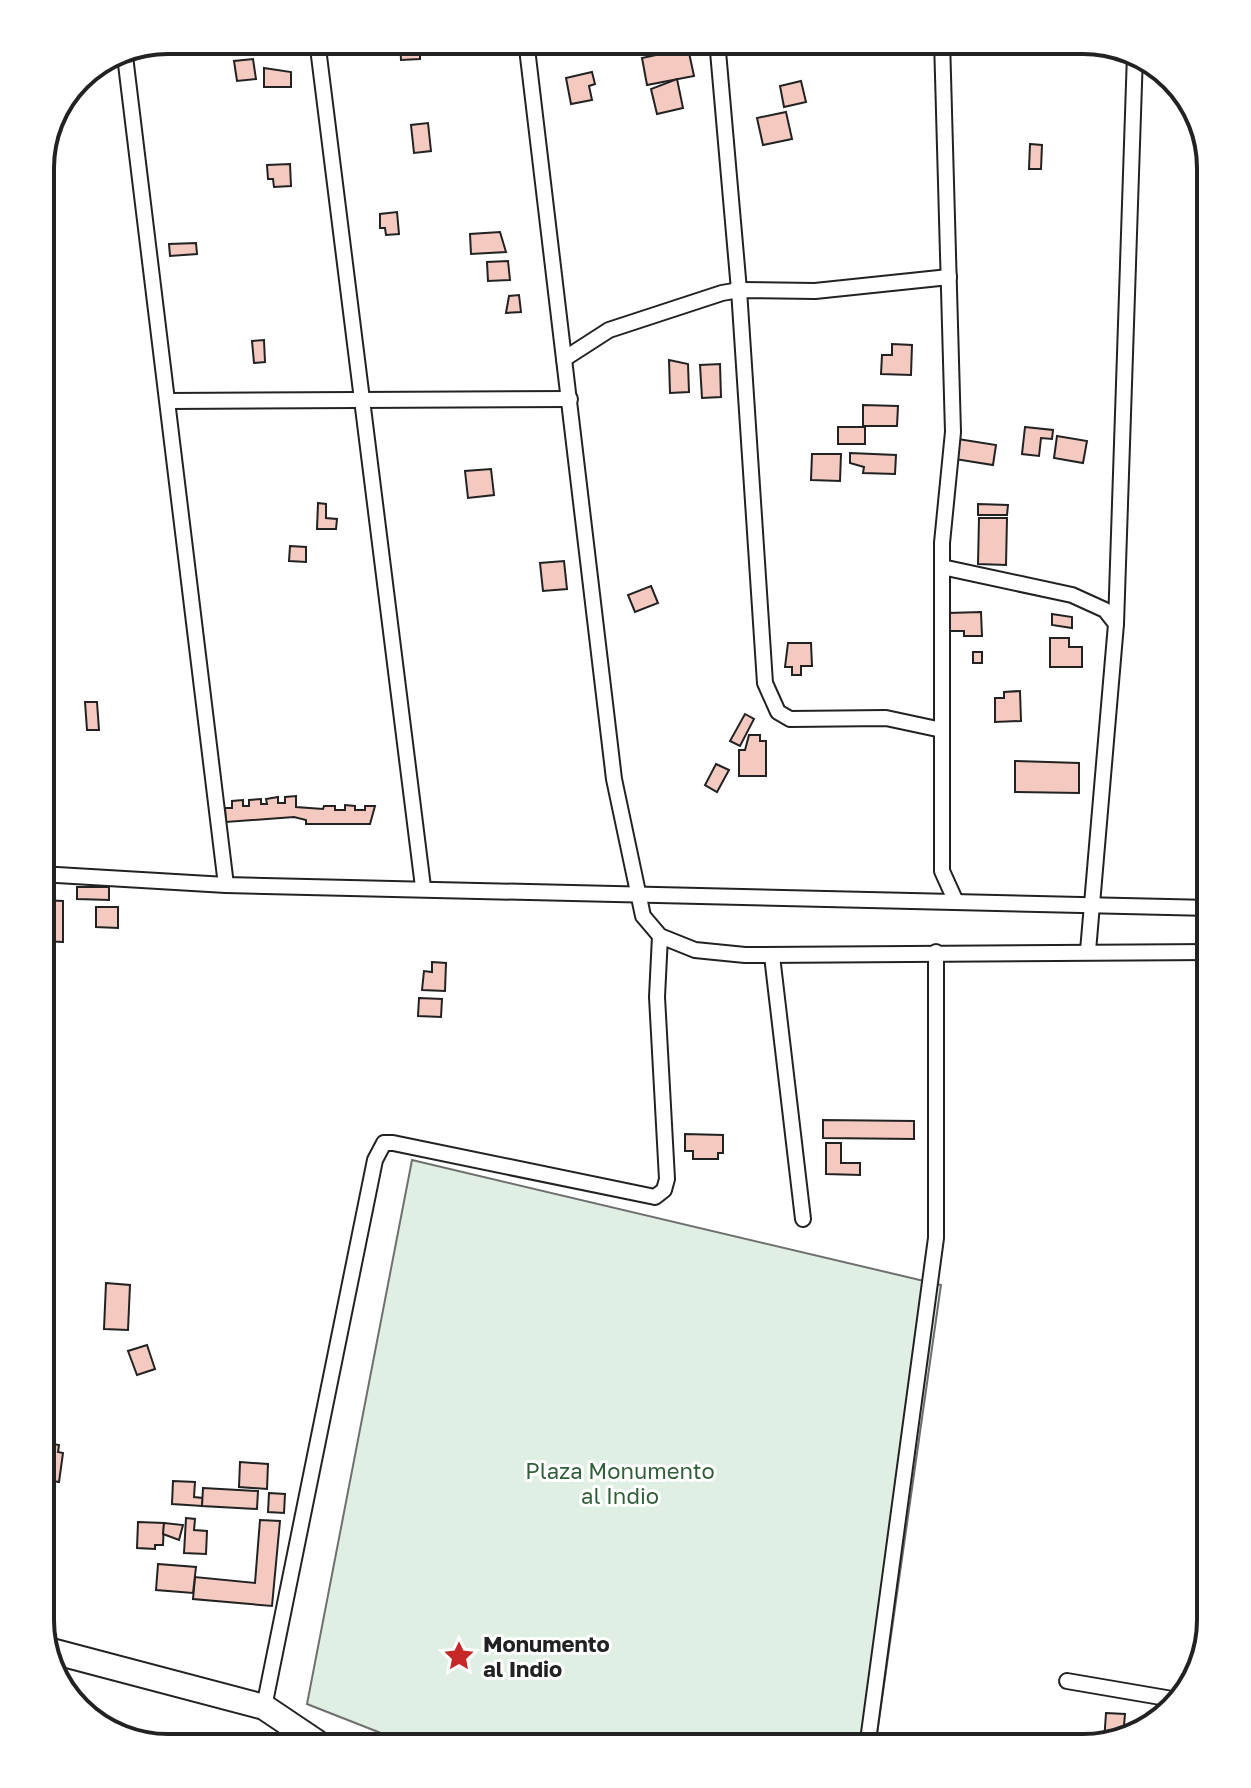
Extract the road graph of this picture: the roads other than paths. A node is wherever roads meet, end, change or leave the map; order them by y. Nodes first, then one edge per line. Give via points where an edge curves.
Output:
1 (319, 54) edge
2 (528, 54) edge
3 (718, 54) edge
4 (942, 54) edge
5 (126, 63) edge
6 (1135, 67) edge
7 (949, 277) junction
8 (739, 290) junction
9 (564, 359) junction
10 (570, 399) junction
11 (363, 400) junction
12 (168, 401) junction
13 (942, 567) junction
14 (1116, 624) junction
15 (942, 730) junction
16 (54, 875) edge
17 (226, 885) junction
18 (423, 887) junction
19 (640, 896) junction
20 (956, 902) junction
21 (1090, 905) junction
22 (1197, 908) edge
23 (660, 936) junction
24 (1088, 951) junction
25 (936, 952) junction
26 (1197, 952) edge
27 (772, 956) junction
28 (803, 1219) dead end
29 (59, 1653) edge
30 (1067, 1681) dead end
31 (1166, 1698) edge
32 (264, 1707) junction
33 (304, 1734) edge
34 (869, 1734) edge

1 - 11 street
2 - 9 street
3 - 8 street
4 - 7 street
5 - 12 street
6 - 14 street
7 - 8 street via 815,291
7 - 13 street via 953,432
8 - 9 street via 682,303 609,330
8 - 15 street via 765,683 778,712 790,719 886,718
9 - 10 street
10 - 11 street
10 - 19 street via 614,779
11 - 12 street
11 - 18 street
12 - 17 street
13 - 14 street via 1072,595 1105,610
13 - 15 street
14 - 21 street
15 - 20 street via 942,871
16 - 17 street
17 - 18 street
18 - 19 street
19 - 20 street
19 - 23 street via 643,916
20 - 21 street
21 - 22 street
21 - 24 street
23 - 27 street via 695,950
23 - 32 street via 664,1190 655,1197 393,1143 384,1143 375,1160
24 - 25 street
24 - 26 street
25 - 27 street
25 - 34 street via 936,1238
27 - 28 street
29 - 32 highway
30 - 31 street
32 - 33 highway

